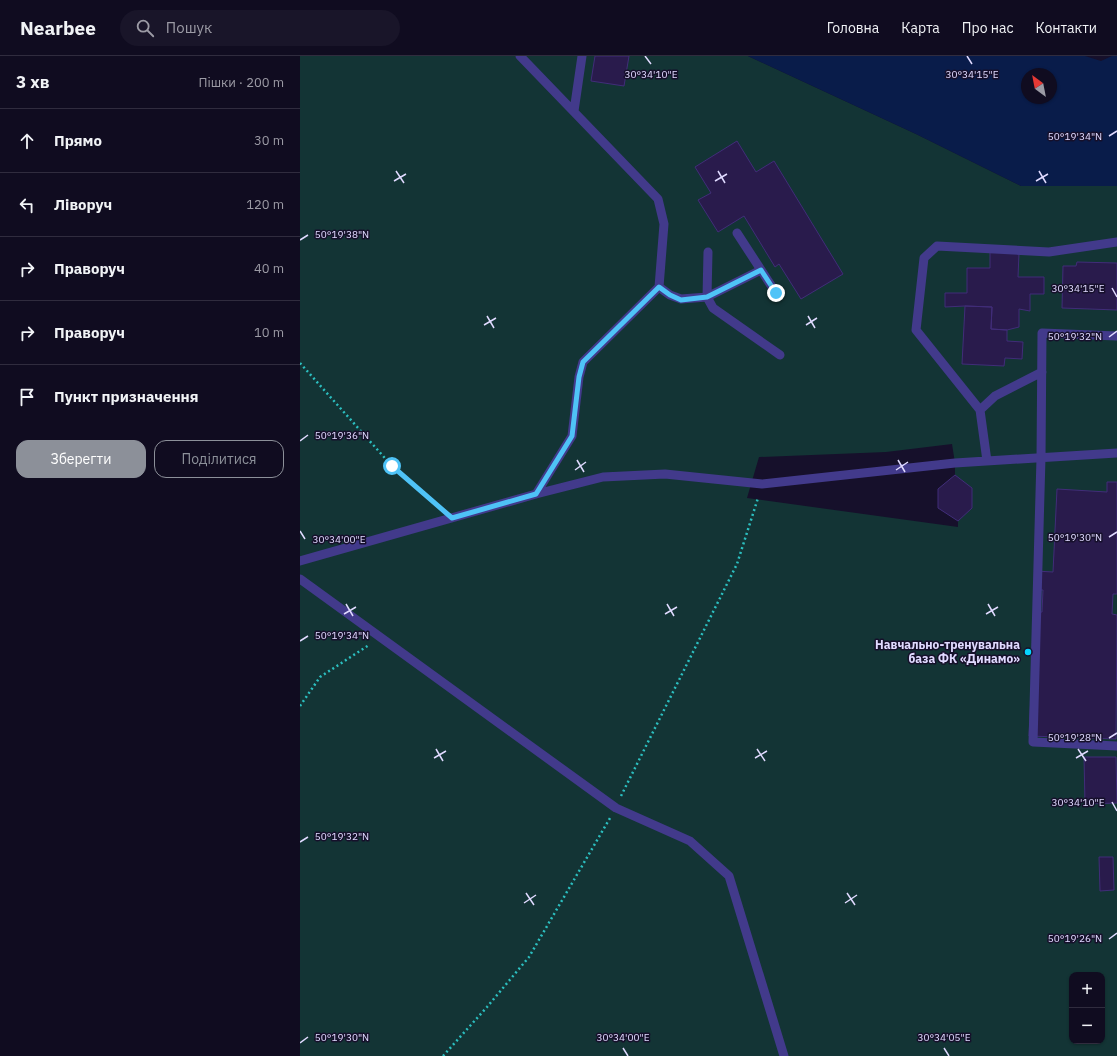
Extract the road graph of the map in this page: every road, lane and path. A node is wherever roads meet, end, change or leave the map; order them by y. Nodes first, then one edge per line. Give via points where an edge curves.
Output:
1 (520, 56) edge
2 (582, 56) edge
3 (574, 111) junction
4 (737, 233) dead end
5 (1117, 242) edge
6 (708, 252) dead end
7 (761, 270) junction
8 (659, 287) junction
9 (776, 293) dead end
10 (707, 297) junction
11 (1117, 336) edge
12 (780, 355) dead end
13 (300, 363) edge
14 (1042, 372) junction
15 (980, 410) junction
16 (1117, 453) edge
17 (1041, 458) junction
18 (987, 461) junction
19 (762, 484) junction
20 (536, 494) junction
21 (452, 518) junction
22 (300, 561) edge
23 (300, 579) edge
24 (381, 637) junction
25 (300, 706) edge
26 (1117, 746) edge
27 (616, 808) junction
28 (443, 1056) edge
29 (784, 1056) edge

1 - 3 lane
2 - 3 lane
3 - 8 lane via 658,200 664,224
4 - 7 lane
5 - 15 lane via 1049,252 937,246 924,258 916,330
6 - 10 lane
7 - 9 lane
7 - 10 lane
8 - 10 lane via 681,300
8 - 20 lane via 583,362 572,436
10 - 12 lane via 713,308
11 - 14 lane via 1042,333
13 - 21 path via 392,466
14 - 15 lane via 995,396
14 - 17 lane
15 - 18 lane
16 - 17 lane
17 - 18 lane
17 - 26 lane via 1033,742
18 - 19 lane
19 - 20 lane via 665,474 603,477
19 - 27 path via 737,564
20 - 21 lane
21 - 22 lane
23 - 24 lane
24 - 25 path via 320,677
24 - 27 lane
27 - 28 path via 530,957
27 - 29 lane via 690,841 729,876

